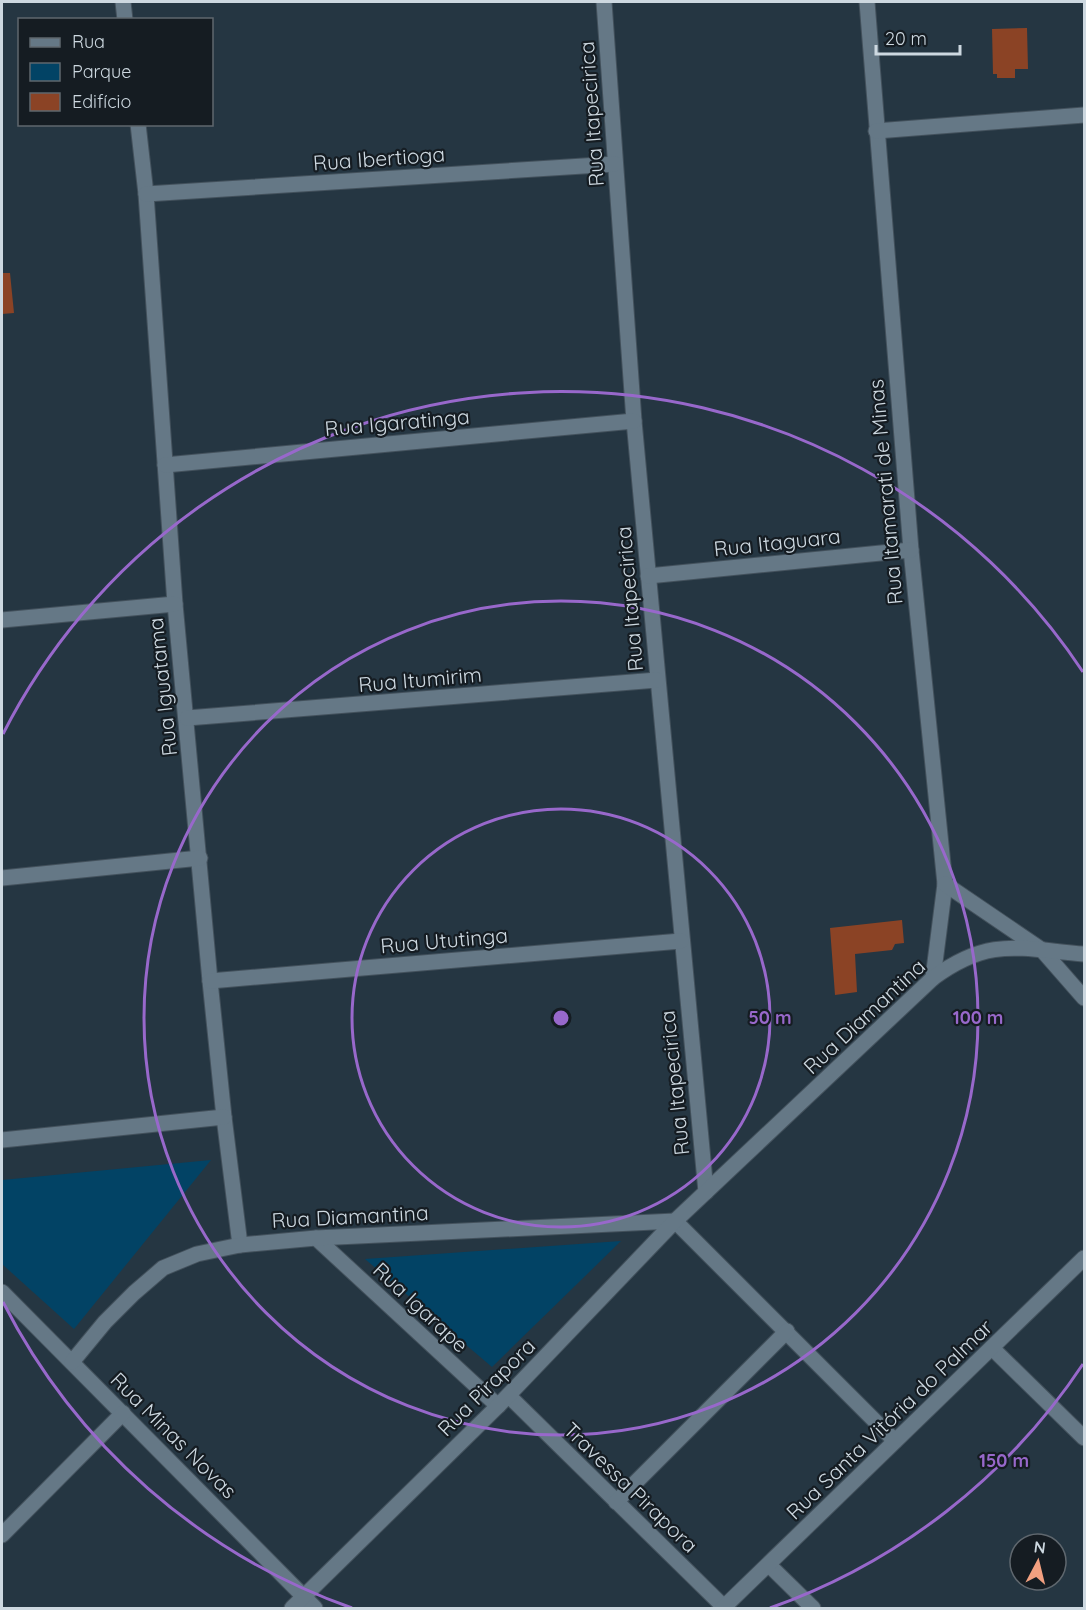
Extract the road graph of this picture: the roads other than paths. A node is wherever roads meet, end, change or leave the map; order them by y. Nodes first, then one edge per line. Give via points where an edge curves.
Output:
1 (123, 2) edge
2 (604, 2) edge
3 (867, 2) edge
4 (125, 18) edge
5 (1084, 115) edge
6 (138, 126) edge
7 (876, 131) junction
8 (615, 164) junction
9 (146, 194) junction
10 (634, 421) junction
11 (165, 465) junction
12 (910, 550) junction
13 (648, 576) junction
14 (175, 604) junction
15 (2, 620) edge
16 (657, 680) junction
17 (187, 718) junction
18 (200, 858) junction
19 (2, 878) edge
20 (945, 884) junction
21 (681, 941) junction
22 (1042, 950) junction
23 (1084, 954) edge
24 (933, 978) junction
25 (210, 981) junction
26 (1084, 998) edge
27 (224, 1116) junction
28 (2, 1140) edge
29 (706, 1192) junction
30 (675, 1221) junction
31 (316, 1238) junction
32 (240, 1245) junction
33 (1084, 1258) edge
34 (2, 1292) edge
35 (787, 1331) junction
36 (992, 1348) junction
37 (72, 1362) junction
38 (503, 1401) junction
39 (123, 1413) junction
40 (1084, 1438) edge
41 (895, 1441) junction
42 (616, 1502) junction
43 (2, 1534) edge
44 (769, 1565) junction
45 (303, 1597) junction
46 (292, 1608) edge
47 (315, 1608) edge
48 (723, 1608) edge
49 (813, 1608) edge

1 - 4 street
2 - 8 street, Rua Itapecirica
3 - 7 street, Rua Itamarati de Minas
5 - 7 street
6 - 9 street, Rua Iguatama
7 - 12 street, Rua Itamarati de Minas
8 - 9 street, Rua Ibertioga
8 - 10 street, Rua Itapecirica
9 - 11 street, Rua Iguatama
10 - 11 street, Rua Igaratinga
10 - 13 street, Rua Itapecirica
11 - 14 street, Rua Iguatama
12 - 13 street, Rua Itaguara
12 - 20 street, Rua Itamarati de Minas
13 - 16 street, Rua Itapecirica
14 - 15 street
14 - 17 street, Rua Iguatama
16 - 17 street, Rua Itumirim
16 - 21 street, Rua Itapecirica
17 - 18 street, Rua Iguatama
18 - 19 street
18 - 25 street, Rua Iguatama
20 - 22 street
20 - 24 street, Rua Itamarati de Minas
21 - 25 street, Rua Ututinga
21 - 29 street, Rua Itapecirica
22 - 23 street, Rua Diamantina
22 - 24 street, Rua Diamantina via 987,950 968,956
22 - 26 street
24 - 29 street, Rua Diamantina
25 - 27 street, Rua Iguatama
27 - 28 street
27 - 32 street, Rua Iguatama
29 - 30 street, Rua Pirapora
30 - 31 street, Rua Diamantina
30 - 35 street
30 - 38 street, Rua Pirapora
31 - 32 street, Rua Diamantina
31 - 38 street, Rua Igarape
32 - 37 street, Rua Diamantina via 197,1254 163,1268 105,1322
33 - 36 street, Rua Santa Vitória do Palmar
34 - 37 street, Rua Minas Novas
35 - 41 street
35 - 42 street
36 - 40 street
36 - 41 street, Rua Santa Vitória do Palmar
37 - 39 street, Rua Minas Novas
38 - 42 street, Travessa Pirapora
38 - 45 street, Rua Pirapora
39 - 43 street
39 - 45 street, Rua Minas Novas
41 - 44 street, Rua Santa Vitória do Palmar
42 - 48 street, Travessa Pirapora
44 - 48 street, Rua Santa Vitória do Palmar
44 - 49 street
45 - 46 street, Rua Pirapora
45 - 47 street, Rua Minas Novas

